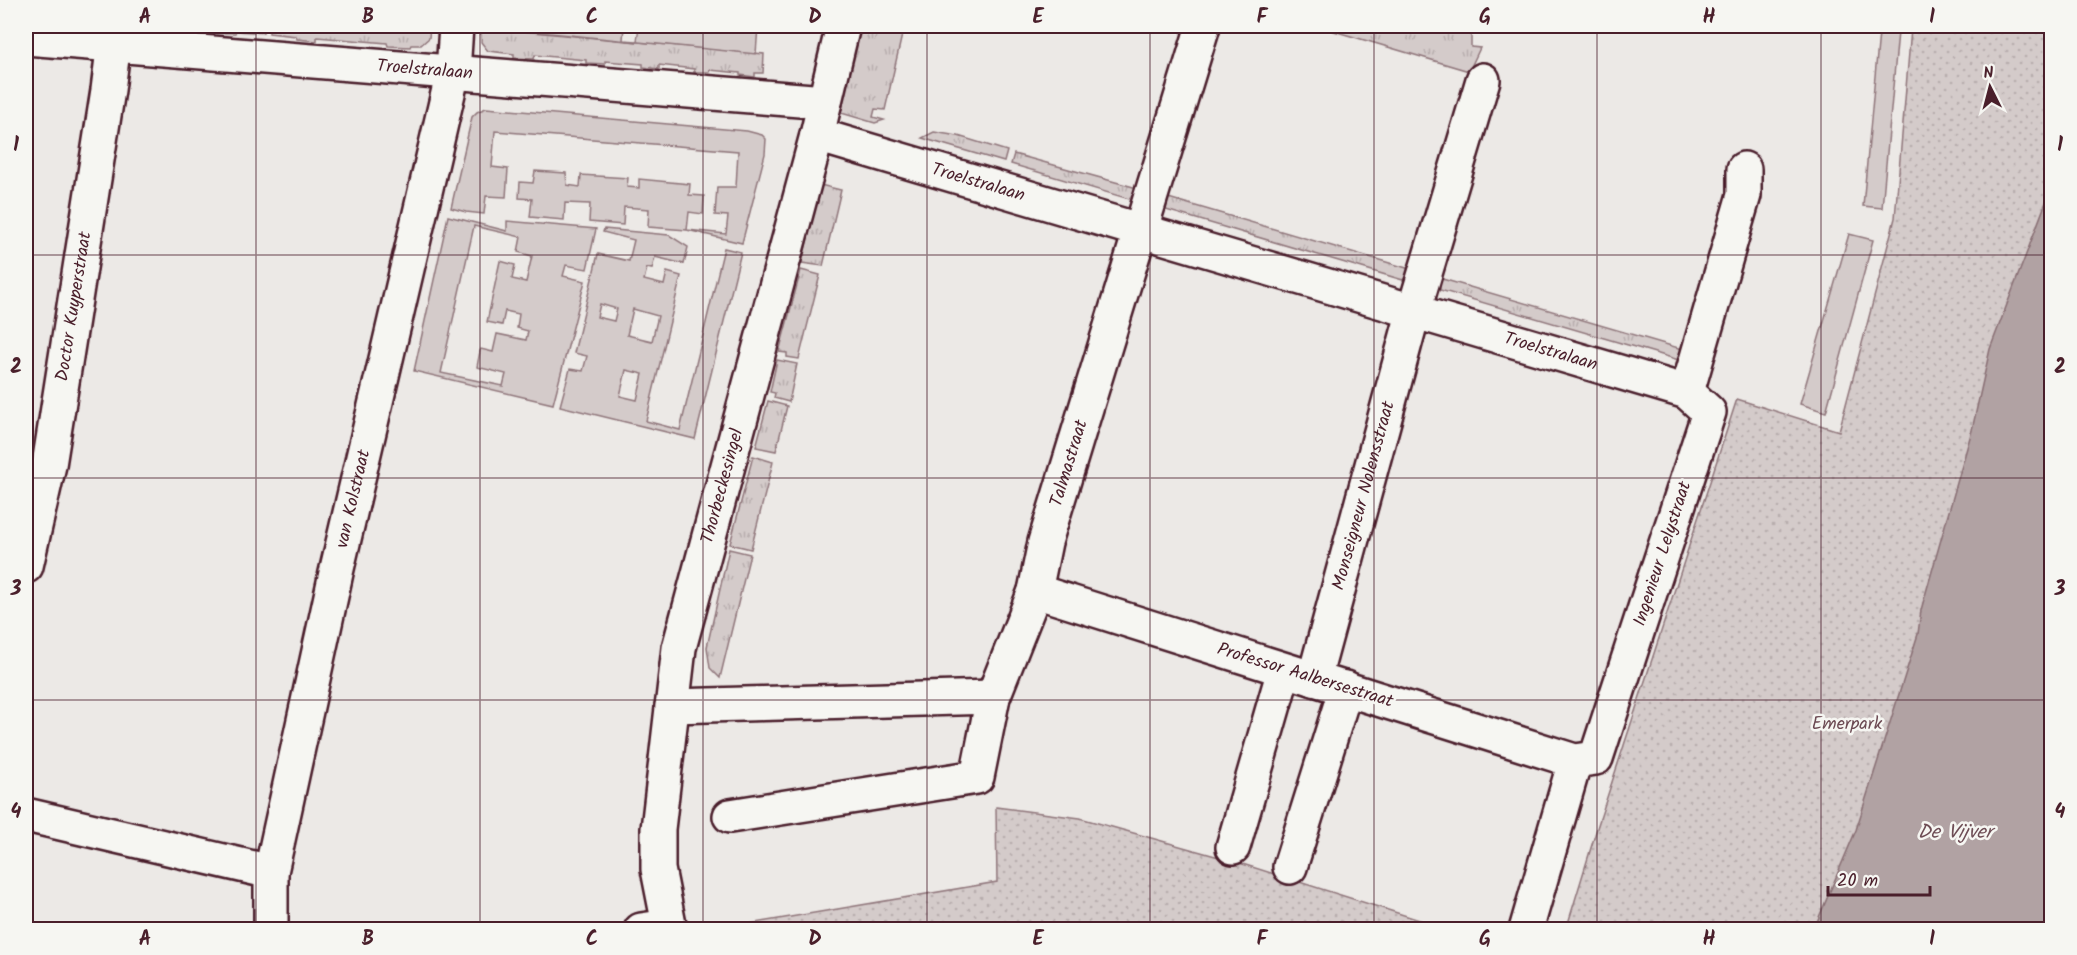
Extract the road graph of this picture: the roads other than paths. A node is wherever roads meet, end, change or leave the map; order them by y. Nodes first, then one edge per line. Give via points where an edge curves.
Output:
1 (456, 26) edge
2 (843, 26) edge
3 (1203, 26) edge
4 (115, 35) edge
5 (26, 38) edge
6 (453, 72) junction
7 (1483, 80) dead end
8 (825, 102) junction
9 (817, 135) junction
10 (1744, 169) dead end
11 (1141, 230) junction
12 (1414, 310) junction
13 (1687, 392) junction
14 (26, 566) edge
15 (1035, 591) junction
16 (1284, 670) junction
17 (1314, 679) junction
18 (1346, 688) junction
19 (993, 697) junction
20 (672, 706) junction
21 (1575, 761) junction
22 (26, 815) edge
23 (730, 816) dead end
24 (1233, 847) dead end
25 (1290, 867) dead end
26 (271, 872) junction
27 (660, 929) edge
28 (271, 930) edge
29 (1526, 930) edge

1 - 6 street, van Kolstraat
2 - 8 street, Thorbeckesingel
3 - 11 street
4 - 5 street, Troelstralaan
4 - 6 street, Troelstralaan
4 - 14 street, Doctor Kuyperstraat via 49,465
6 - 8 street, Troelstralaan
6 - 26 street, van Kolstraat
7 - 12 street
8 - 9 street, Thorbeckesingel
9 - 11 street, Troelstralaan
9 - 20 street, Thorbeckesingel via 680,644
10 - 13 street via 1744,195
11 - 12 street, Troelstralaan
11 - 15 street, Talmastraat via 1045,542
12 - 13 street, Troelstralaan
12 - 17 street, Monseigneur Nolensstraat
13 - 21 street, Ingenieur Lelystraat via 1709,412 1596,758
15 - 16 street, Professor Aalbersestraat
15 - 19 street, Talmastraat
16 - 17 street, Professor Aalbersestraat
16 - 24 street
17 - 18 street, Professor Aalbersestraat
18 - 21 street, Professor Aalbersestraat
18 - 25 street
19 - 20 street
19 - 23 street, Talmastraat via 977,777
20 - 27 street, Thorbeckesingel via 658,829
21 - 29 street
22 - 26 street
26 - 28 street, van Kolstraat

